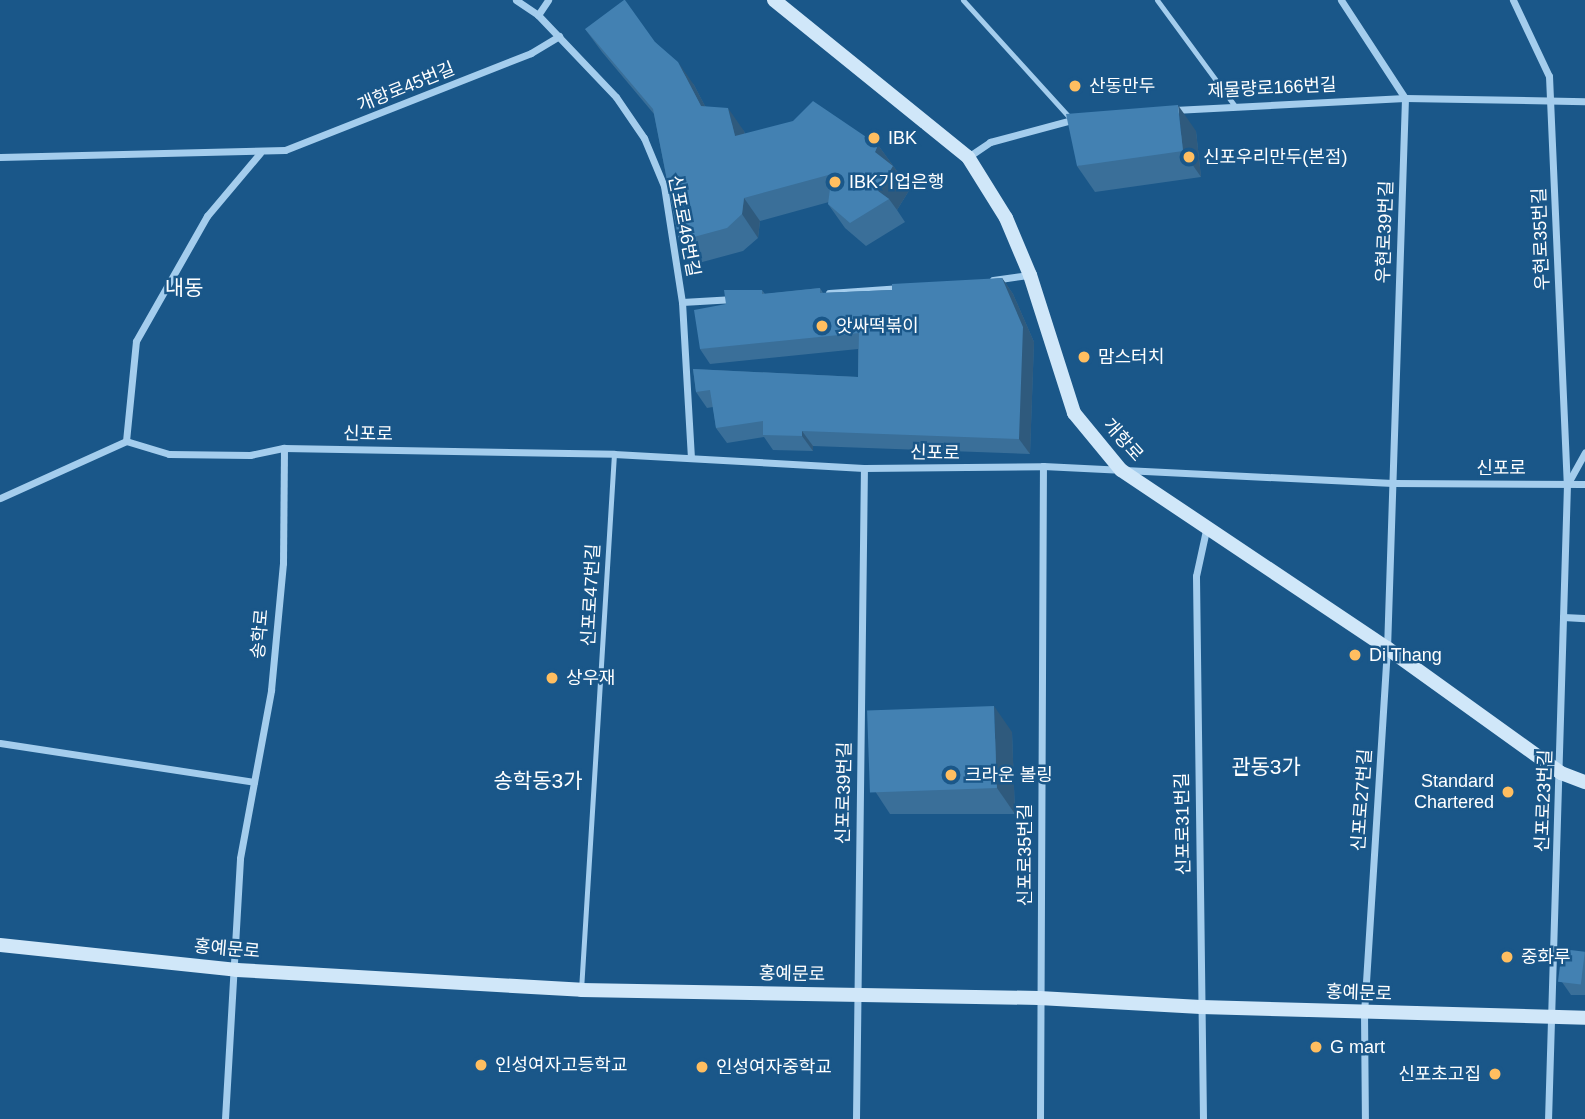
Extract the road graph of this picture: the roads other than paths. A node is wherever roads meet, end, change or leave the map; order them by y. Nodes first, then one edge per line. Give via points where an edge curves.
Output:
1 (516, 0) edge
2 (548, 0) edge
3 (774, 0) edge
4 (964, 0) edge
5 (1157, 0) edge
6 (1341, 0) edge
7 (1513, 0) edge
8 (538, 15) junction
9 (559, 36) junction
10 (1405, 98) junction
11 (1551, 99) junction
12 (1585, 101) edge
13 (1234, 105) junction
14 (1166, 111) edge
15 (1084, 118) edge
16 (1071, 119) junction
17 (260, 153) junction
18 (0, 157) edge
19 (968, 157) junction
20 (1030, 275) junction
21 (980, 281) edge
22 (917, 286) edge
23 (815, 294) edge
24 (748, 298) edge
25 (682, 302) junction
26 (127, 441) junction
27 (284, 448) junction
28 (1585, 452) edge
29 (614, 454) junction
30 (691, 458) junction
31 (1043, 466) junction
32 (864, 468) junction
33 (1121, 470) junction
34 (1393, 483) junction
35 (1567, 484) junction
36 (1585, 484) edge
37 (0, 498) edge
38 (1206, 530) junction
39 (1563, 617) junction
40 (1585, 618) edge
41 (1387, 648) junction
42 (0, 743) edge
43 (1561, 773) junction
44 (254, 782) junction
45 (1585, 782) edge
46 (0, 945) edge
47 (237, 970) junction
48 (581, 990) junction
49 (858, 994) junction
50 (1039, 998) junction
51 (1201, 1007) junction
52 (1364, 1013) junction
53 (1553, 1017) junction
54 (1585, 1017) edge
55 (225, 1119) edge
56 (856, 1119) edge
57 (1040, 1119) edge
58 (1203, 1119) edge
59 (1365, 1119) edge
60 (1548, 1119) edge

1 - 8 street, 신포로46번길
2 - 8 street
3 - 19 street, 개항로
4 - 16 lane
5 - 13 lane
6 - 10 street
7 - 11 street, 우현로35번길 via 1549,76
8 - 9 street, 신포로46번길
9 - 17 street, 개항로45번길 via 531,53 329,136
9 - 25 street, 신포로46번길 via 616,97 644,138 664,186
10 - 11 street, 제물량로166번길
10 - 13 street, 제물량로166번길
10 - 34 street, 우현로39번길
11 - 12 street, 제물량로166번길
11 - 35 street, 우현로35번길
13 - 14 street, 제물량로166번길
15 - 16 street
16 - 19 street via 990,142
17 - 18 street, 개항로45번길
17 - 26 street via 207,216 136,341
19 - 20 street, 개항로 via 1006,218
20 - 21 street
20 - 33 street, 개항로 via 1074,413
22 - 23 street
24 - 25 street, 신포로46번길
25 - 30 street, 신포로46번길
26 - 27 street via 169,454 250,455
26 - 37 street
27 - 29 street, 신포로
27 - 44 street, 송학로 via 283,563 271,690
28 - 35 street
29 - 30 street, 신포로
29 - 48 lane, 신포로47번길
30 - 32 street, 신포로
31 - 32 street, 신포로
31 - 33 street, 신포로
31 - 50 street, 신포로35번길
32 - 49 street, 신포로39번길
33 - 34 street, 신포로
33 - 38 street, 개항로
34 - 35 street, 신포로
34 - 41 street, 신포로27번길
35 - 36 street, 신포로
35 - 39 street, 신포로23번길
38 - 41 street, 개항로
38 - 51 street, 신포로31번길 via 1196,576
39 - 40 street
39 - 43 street, 신포로23번길
41 - 43 street, 개항로
41 - 52 street, 신포로27번길
42 - 44 street
43 - 45 street, 개항로
43 - 53 street, 신포로23번길
44 - 47 street, 송학로 via 240,858
46 - 47 street, 홍예문로
47 - 48 street, 홍예문로
47 - 55 street, 송학로
48 - 49 street, 홍예문로
49 - 50 street, 홍예문로
49 - 56 street, 신포로39번길
50 - 51 street, 홍예문로
50 - 57 street, 신포로35번길
51 - 52 street, 홍예문로
51 - 58 street, 신포로31번길
52 - 53 street, 홍예문로
52 - 59 street, 신포로27번길
53 - 54 street, 홍예문로
53 - 60 street, 신포로23번길

